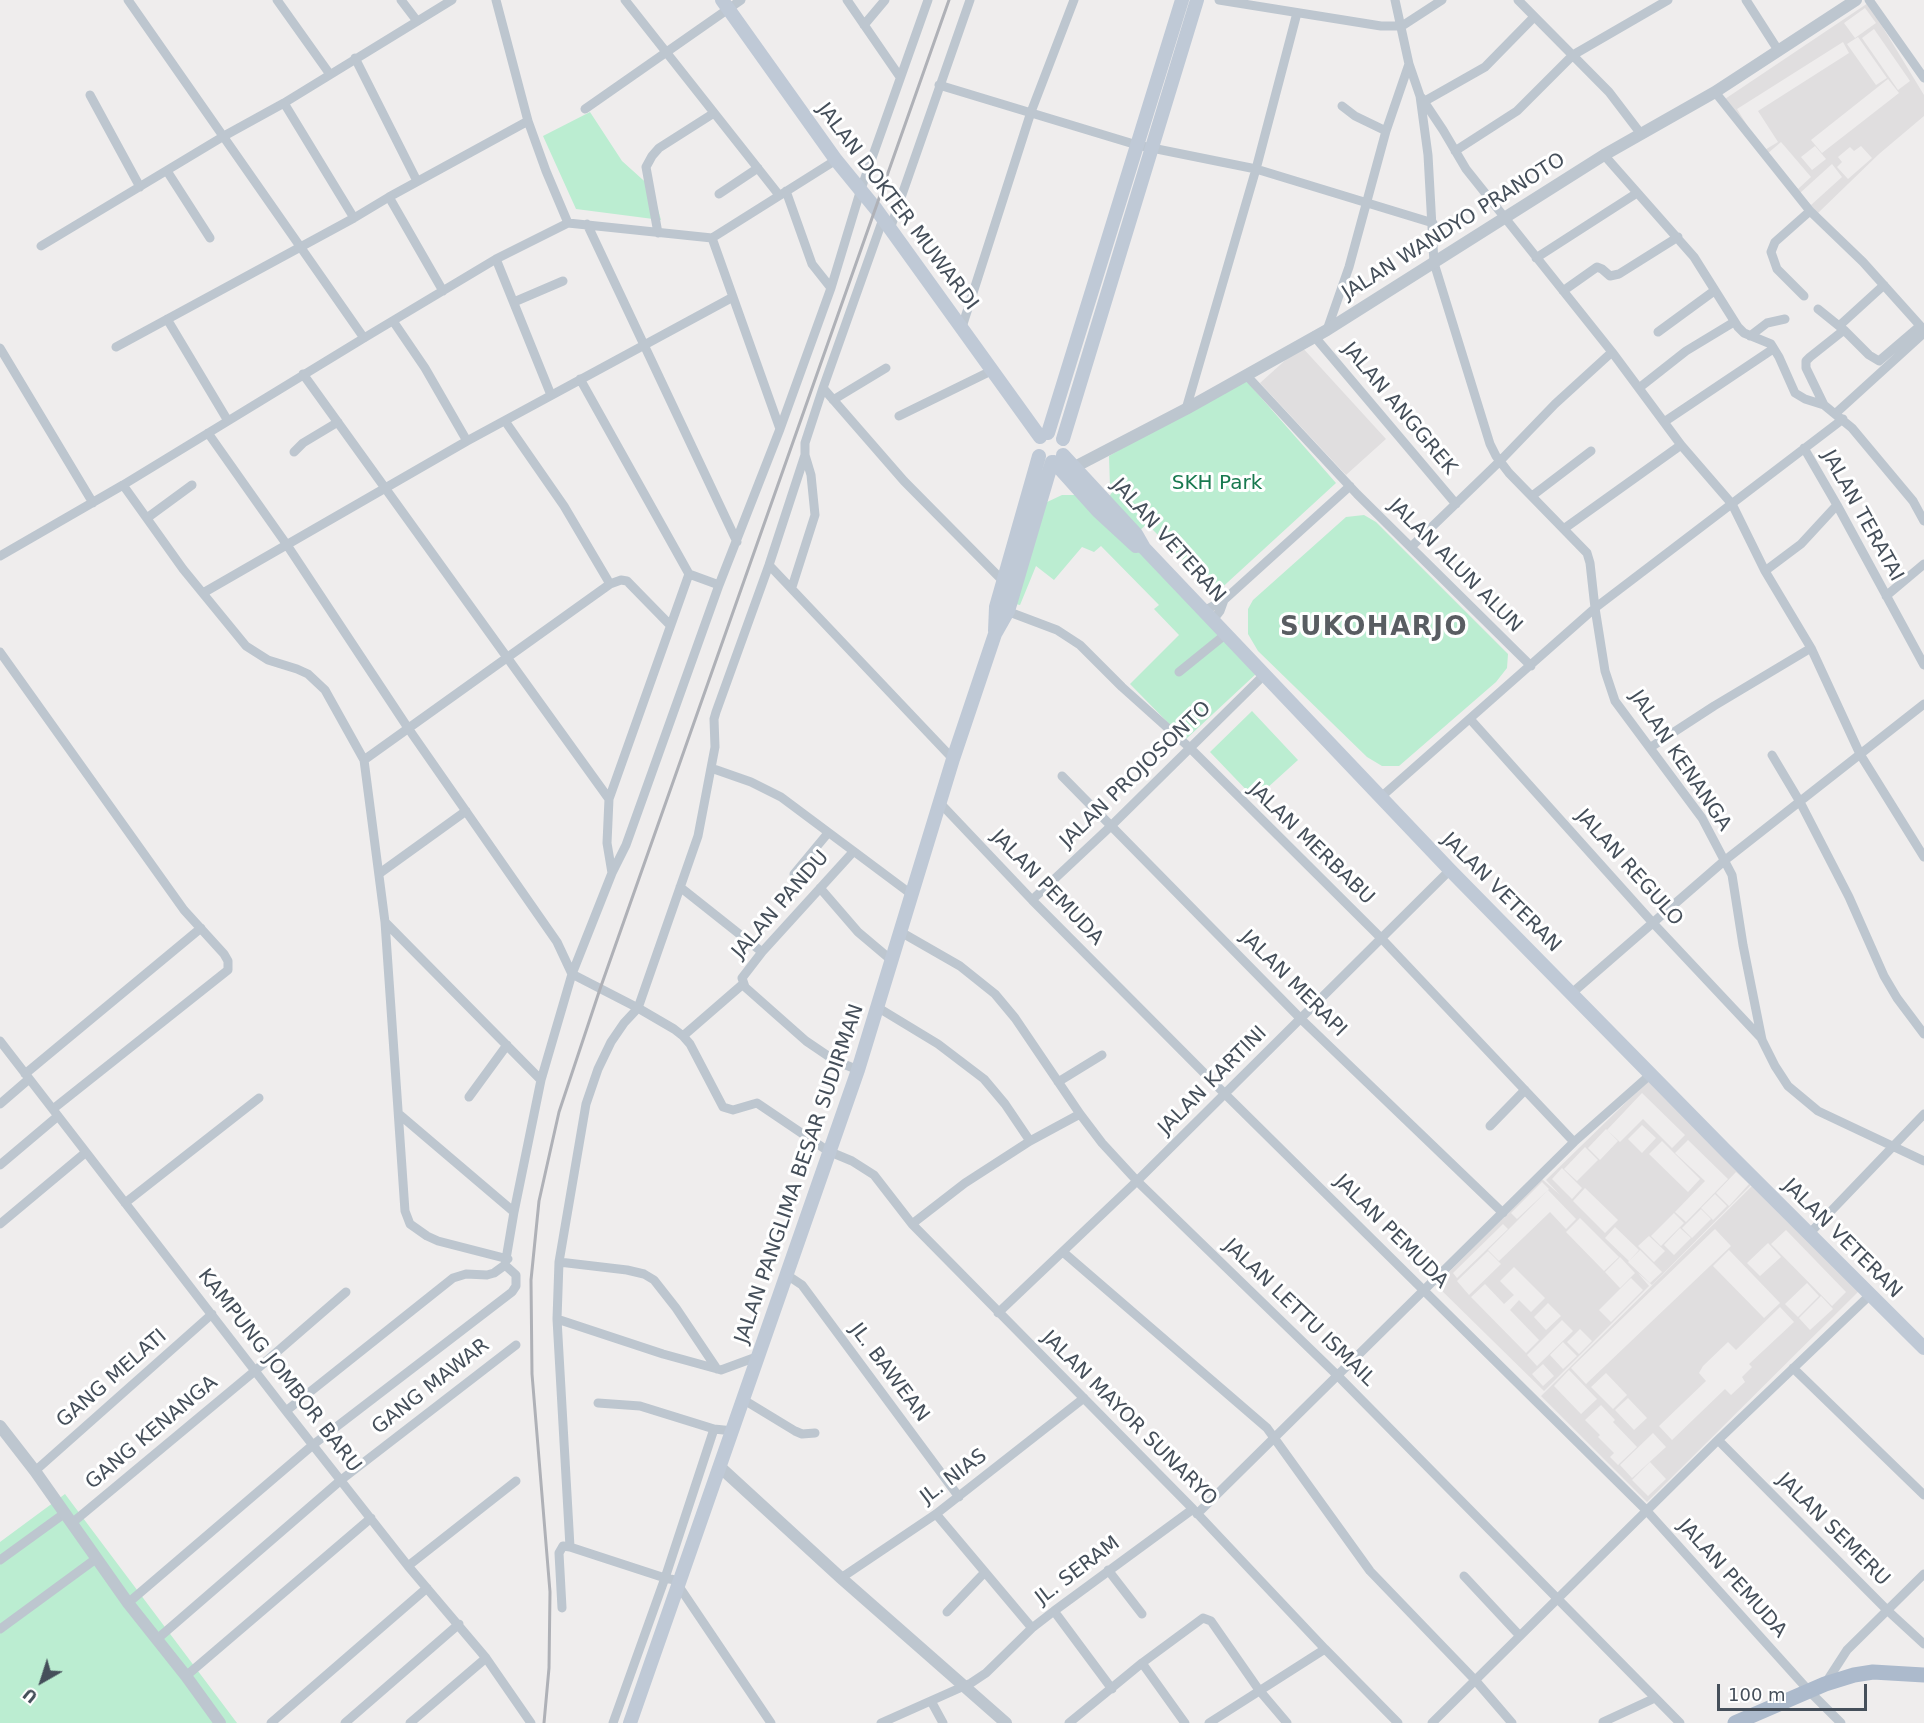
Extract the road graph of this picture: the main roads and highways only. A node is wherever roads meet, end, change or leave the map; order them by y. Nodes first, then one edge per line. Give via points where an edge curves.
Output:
1 (1182, 0) edge
2 (1197, 0) edge
3 (726, 4) edge
4 (1163, 85) junction
5 (1144, 147) junction
6 (1044, 435) junction
7 (1063, 439) junction
8 (1052, 459) junction
9 (1002, 609) junction
10 (1924, 1348) edge
11 (1924, 1675) edge
12 (630, 1723) edge
13 (1735, 1723) edge

1 - 4 main road
2 - 4 main road
3 - 6 main road, JALAN DOKTER MUWARDI via 991,371
4 - 5 main road
5 - 6 main road
5 - 7 main road
6 - 7 main road via 1056,434
6 - 8 main road via 1036,448
7 - 8 main road via 1066,447
8 - 9 main road, JALAN PANGLIMA BESAR SUDIRMAN via 1004,582
8 - 9 main road, JALAN PANGLIMA BESAR SUDIRMAN via 1014,592
8 - 10 main road, JALAN VETERAN via 1069,470 1141,540 1144,548 1450,870
9 - 12 main road, JALAN PANGLIMA BESAR SUDIRMAN via 858,1070
11 - 13 main road via 1862,1673 1825,1684

